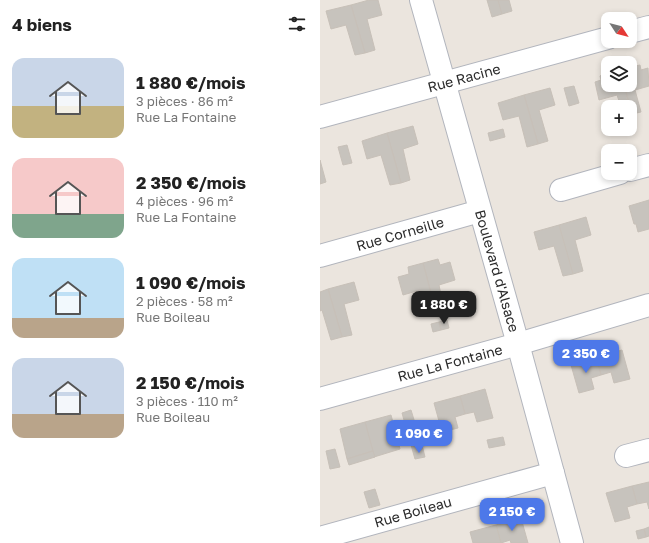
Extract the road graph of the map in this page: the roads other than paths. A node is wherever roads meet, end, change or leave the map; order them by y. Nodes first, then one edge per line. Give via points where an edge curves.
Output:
1 (421, 0) edge
2 (649, 27) edge
3 (637, 30) edge
4 (601, 40) edge
5 (444, 83) junction
6 (320, 117) edge
7 (649, 164) edge
8 (637, 168) edge
9 (601, 178) edge
10 (561, 190) dead end
11 (480, 212) junction
12 (320, 256) edge
13 (649, 305) edge
14 (518, 344) junction
15 (320, 399) edge
16 (649, 450) edge
17 (626, 456) dead end
18 (553, 473) junction
19 (320, 538) edge
20 (572, 543) edge

1 - 5 street, Boulevard d'Alsace
2 - 3 street
4 - 5 street, Rue Racine
5 - 6 street, Rue Racine
5 - 11 street, Boulevard d'Alsace
7 - 8 street
9 - 10 street
11 - 12 street, Rue Corneille
11 - 14 street, Boulevard d'Alsace
13 - 14 street, Rue La Fontaine
14 - 15 street, Rue La Fontaine
14 - 18 street, Boulevard d'Alsace
16 - 17 street
18 - 19 street, Rue Boileau
18 - 20 street, Boulevard d'Alsace

